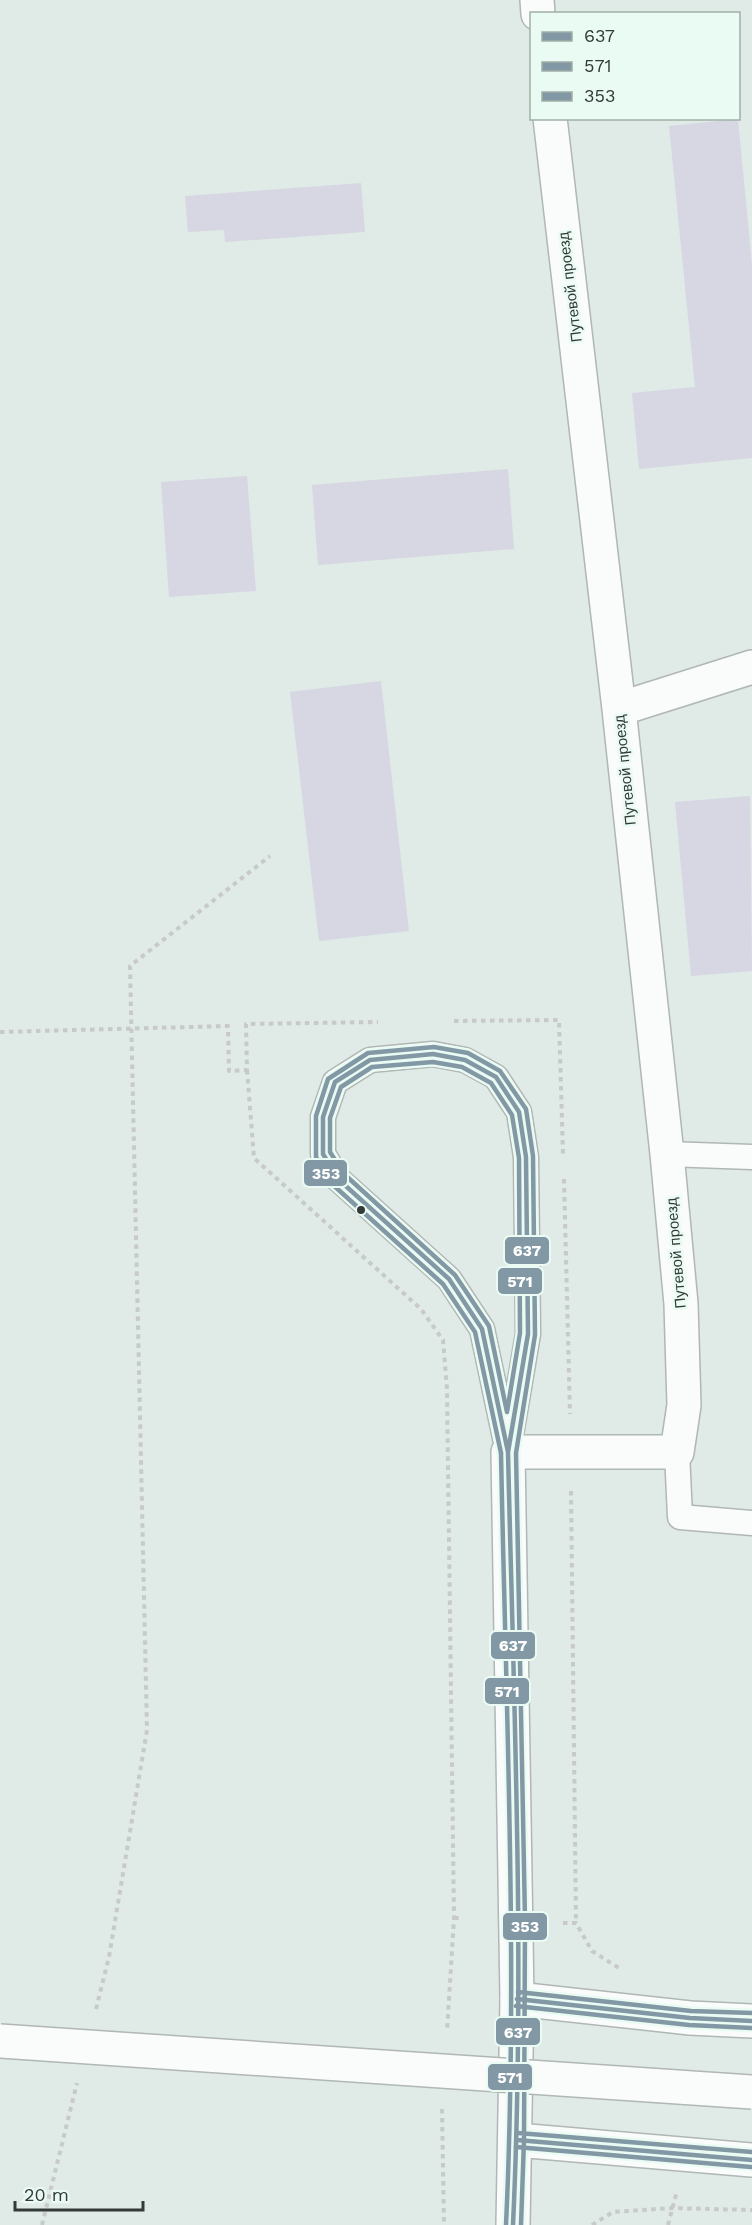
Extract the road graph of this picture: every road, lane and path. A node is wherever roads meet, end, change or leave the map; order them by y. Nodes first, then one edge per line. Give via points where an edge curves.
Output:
1 (550, 120) edge
2 (752, 667) edge
3 (619, 709) junction
4 (270, 856) dead end
5 (559, 1020) dead end
6 (0, 1032) edge
7 (248, 1070) dead end
8 (229, 1071) dead end
9 (667, 1155) junction
10 (752, 1157) edge
11 (563, 1163) dead end
12 (563, 1175) dead end
13 (508, 1452) junction
14 (571, 1452) junction
15 (677, 1452) junction
16 (752, 1523) edge
17 (454, 1918) junction
18 (463, 1918) dead end
19 (562, 1923) dead end
20 (576, 1923) junction
21 (628, 1973) dead end
22 (517, 2000) junction
23 (94, 2015) dead end
24 (752, 2021) edge
25 (447, 2034) dead end
26 (0, 2041) edge
27 (80, 2074) dead end
28 (752, 2092) edge
29 (442, 2103) dead end
30 (517, 2140) junction
31 (752, 2160) edge
32 (678, 2187) dead end
33 (672, 2208) junction
34 (752, 2210) edge
35 (42, 2225) edge
36 (444, 2225) edge
37 (513, 2225) edge
38 (592, 2225) edge
39 (668, 2225) edge

1 - 3 street, Путевой проезд
2 - 3 street
3 - 9 street, Путевой проезд
4 - 23 path via 130,966 147,1730 109,1957
5 - 11 path
6 - 8 path via 228,1026
7 - 17 path via 254,1158 421,1309 444,1340
9 - 10 lane
9 - 15 street, Путевой проезд via 681,1315 684,1405
12 - 14 path
13 - 13 lane via 528,1334 526,1157 519,1112 496,1077 465,1060 433,1054 370,1060 335,1082 323,1117 323,1155 338,1179 449,1280 482,1329
13 - 14 street
13 - 22 street
14 - 15 street
14 - 20 path
15 - 16 lane via 680,1517
17 - 18 path
17 - 25 path
19 - 20 path
20 - 21 path via 592,1951
22 - 24 street
22 - 30 street
26 - 28 street, bridge
27 - 35 path
29 - 36 path
30 - 31 street
30 - 37 street
32 - 33 path
33 - 34 path
33 - 38 path via 613,2212
33 - 39 path

